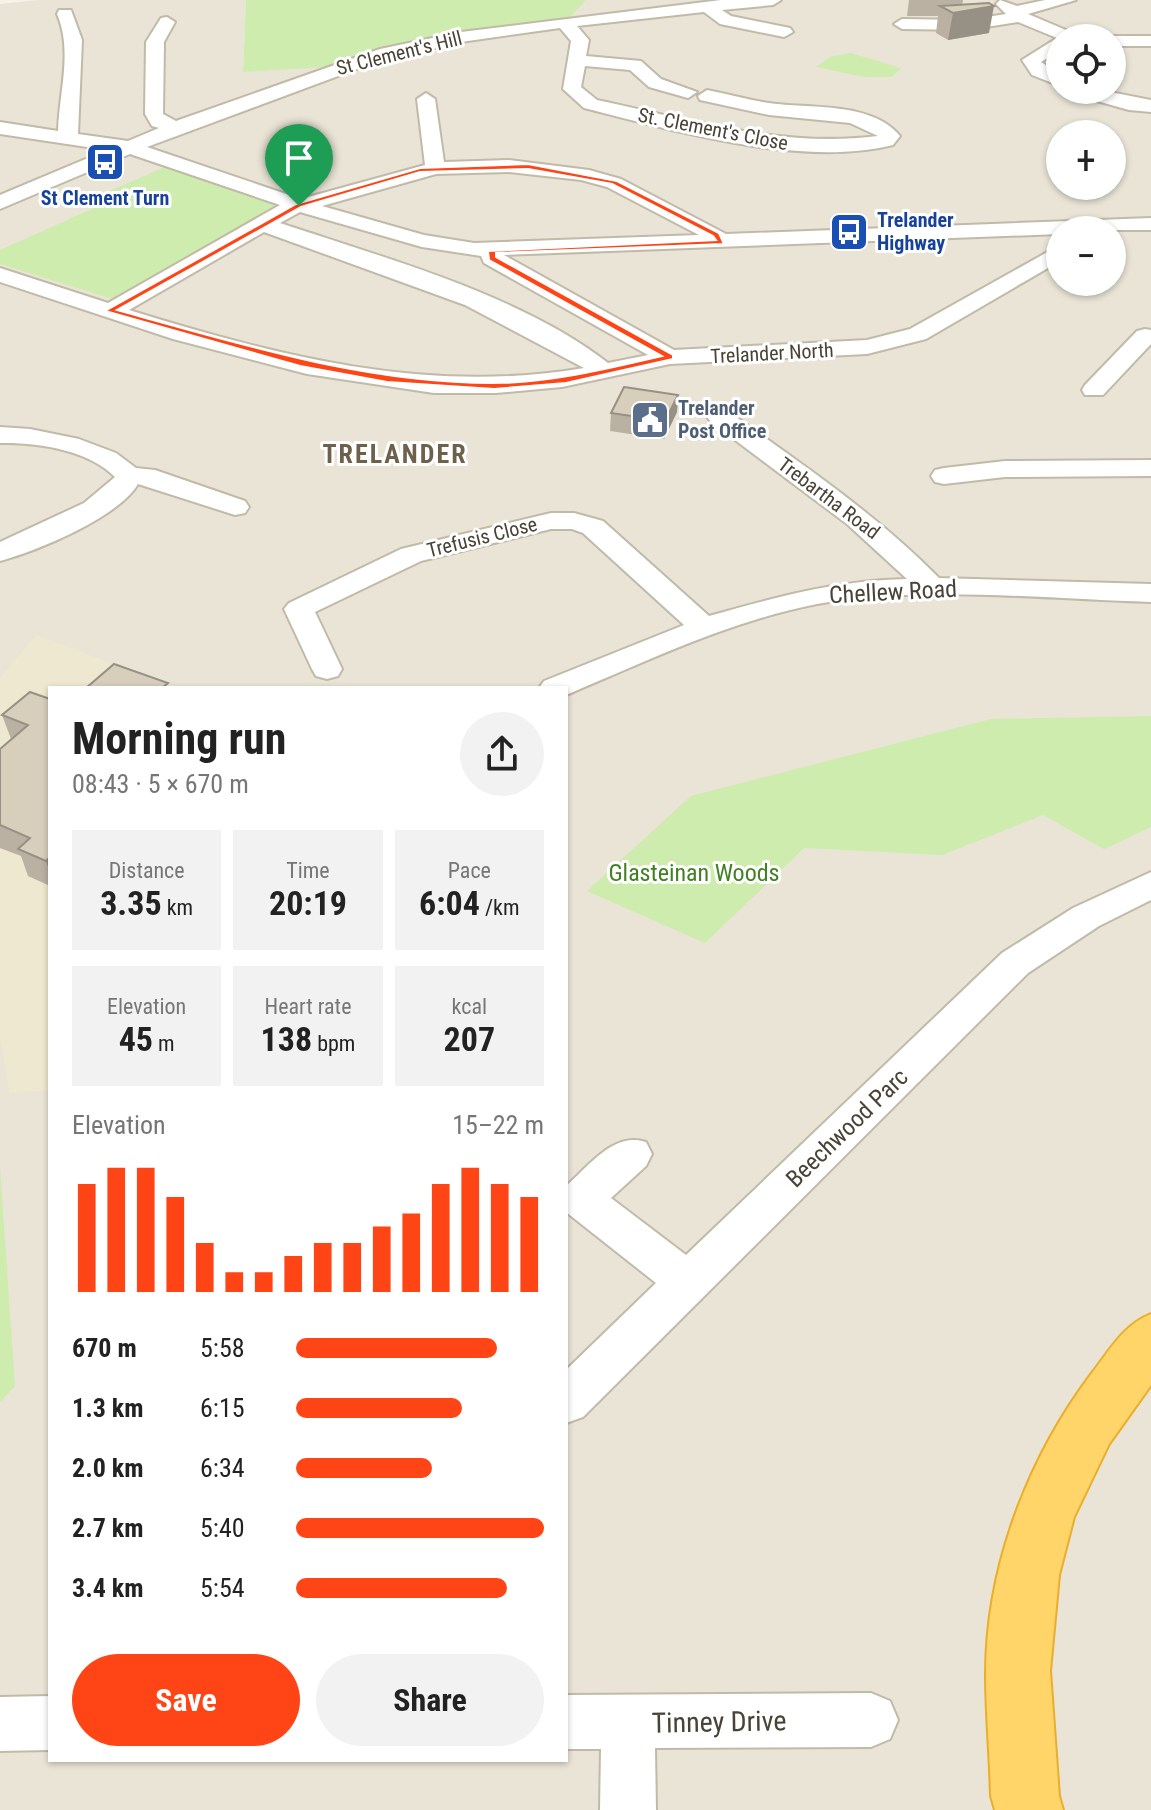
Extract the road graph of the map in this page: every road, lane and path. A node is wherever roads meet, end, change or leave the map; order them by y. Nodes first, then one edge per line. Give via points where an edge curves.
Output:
1 (773, 0) edge
2 (1068, 0) edge
3 (705, 5) junction
4 (1011, 10) edge
5 (65, 14) dead end
6 (167, 22) dead end
7 (565, 23) junction
8 (902, 24) dead end
9 (1046, 27) edge
10 (784, 32) dead end
11 (1126, 41) edge
12 (1151, 41) edge
13 (1046, 51) edge
14 (576, 60) junction
15 (1046, 75) edge
16 (688, 92) dead end
17 (707, 96) dead end
18 (426, 99) dead end
19 (1126, 103) edge
20 (1151, 106) edge
21 (177, 127) junction
22 (0, 128) edge
23 (68, 138) junction
24 (128, 147) junction
25 (435, 168) junction
26 (0, 203) edge
27 (299, 206) junction
28 (261, 224) junction
29 (1151, 224) edge
30 (1126, 228) edge
31 (1046, 230) edge
32 (1011, 231) junction
33 (721, 242) junction
34 (1046, 249) edge
35 (492, 251) junction
36 (1046, 259) edge
37 (0, 275) edge
38 (110, 311) junction
39 (1151, 337) edge
40 (670, 357) junction
41 (604, 372) junction
42 (1094, 390) dead end
43 (720, 417) dead end
44 (0, 435) edge
45 (1151, 468) edge
46 (129, 476) junction
47 (944, 476) dead end
48 (235, 507) dead end
49 (0, 552) edge
50 (931, 587) junction
51 (1151, 593) edge
52 (704, 627) junction
53 (327, 669) dead end
54 (560, 686) edge
55 (1151, 885) edge
56 (631, 1154) dead end
57 (689, 1283) junction
58 (1151, 1340) edge
59 (568, 1399) edge
60 (871, 1720) dead end
61 (568, 1722) edge
62 (48, 1723) edge
63 (628, 1723) junction
64 (0, 1724) edge
65 (628, 1810) edge
66 (1029, 1810) edge

1 - 3 street, St Clement's Hill
2 - 4 street
3 - 7 street, St Clement's Hill
3 - 10 street via 726,20
4 - 8 street via 967,25
4 - 9 street
5 - 23 street via 74,36
6 - 21 street via 155,42 154,114 159,122
7 - 14 street, St. Clement's Close via 580,40
7 - 21 street, St Clement's Hill via 380,54
11 - 12 street
13 - 15 street via 1031,60
14 - 16 street, St. Clement's Close via 635,65 655,83
14 - 17 street, St. Clement's Close via 572,89 600,107 790,145 871,144 890,136 882,128 847,118
18 - 25 street
19 - 20 street
21 - 24 street, St Clement's Hill
22 - 23 street
23 - 24 street
24 - 26 street, St Clement's Hill
24 - 27 street
25 - 27 street
25 - 33 street via 518,166 598,178 644,196
27 - 28 street
27 - 35 street via 422,241
28 - 38 street
28 - 41 street via 456,291 521,322
29 - 30 street
31 - 32 street
32 - 33 street
32 - 34 street
33 - 35 street
35 - 40 street via 492,258
36 - 40 street, Trelander North via 918,334 894,342 804,353
37 - 38 street, Trelander North
38 - 41 street, Trelander North via 303,364 387,380 494,386
39 - 42 street via 1145,336
40 - 41 street, Trelander North
43 - 50 street, Trebartha Road via 854,515
44 - 46 street via 47,439 118,465
45 - 47 street via 1005,469
46 - 48 street via 146,476
46 - 49 street via 125,488 96,508
50 - 51 street, Chellew Road
50 - 52 street, Chellew Road via 812,596
52 - 53 street, Trefusis Close via 593,527 551,521 411,555 299,609
52 - 54 street, Chellew Road
55 - 57 street, Beechwood Parc via 1086,917 1015,963
56 - 57 street via 581,1199
57 - 59 street, Beechwood Parc
58 - 66 highway via 1089,1424 1046,1511 1028,1575 1018,1671
60 - 63 street, Tinney Drive
61 - 63 street, Tinney Drive
62 - 64 street
63 - 65 street

